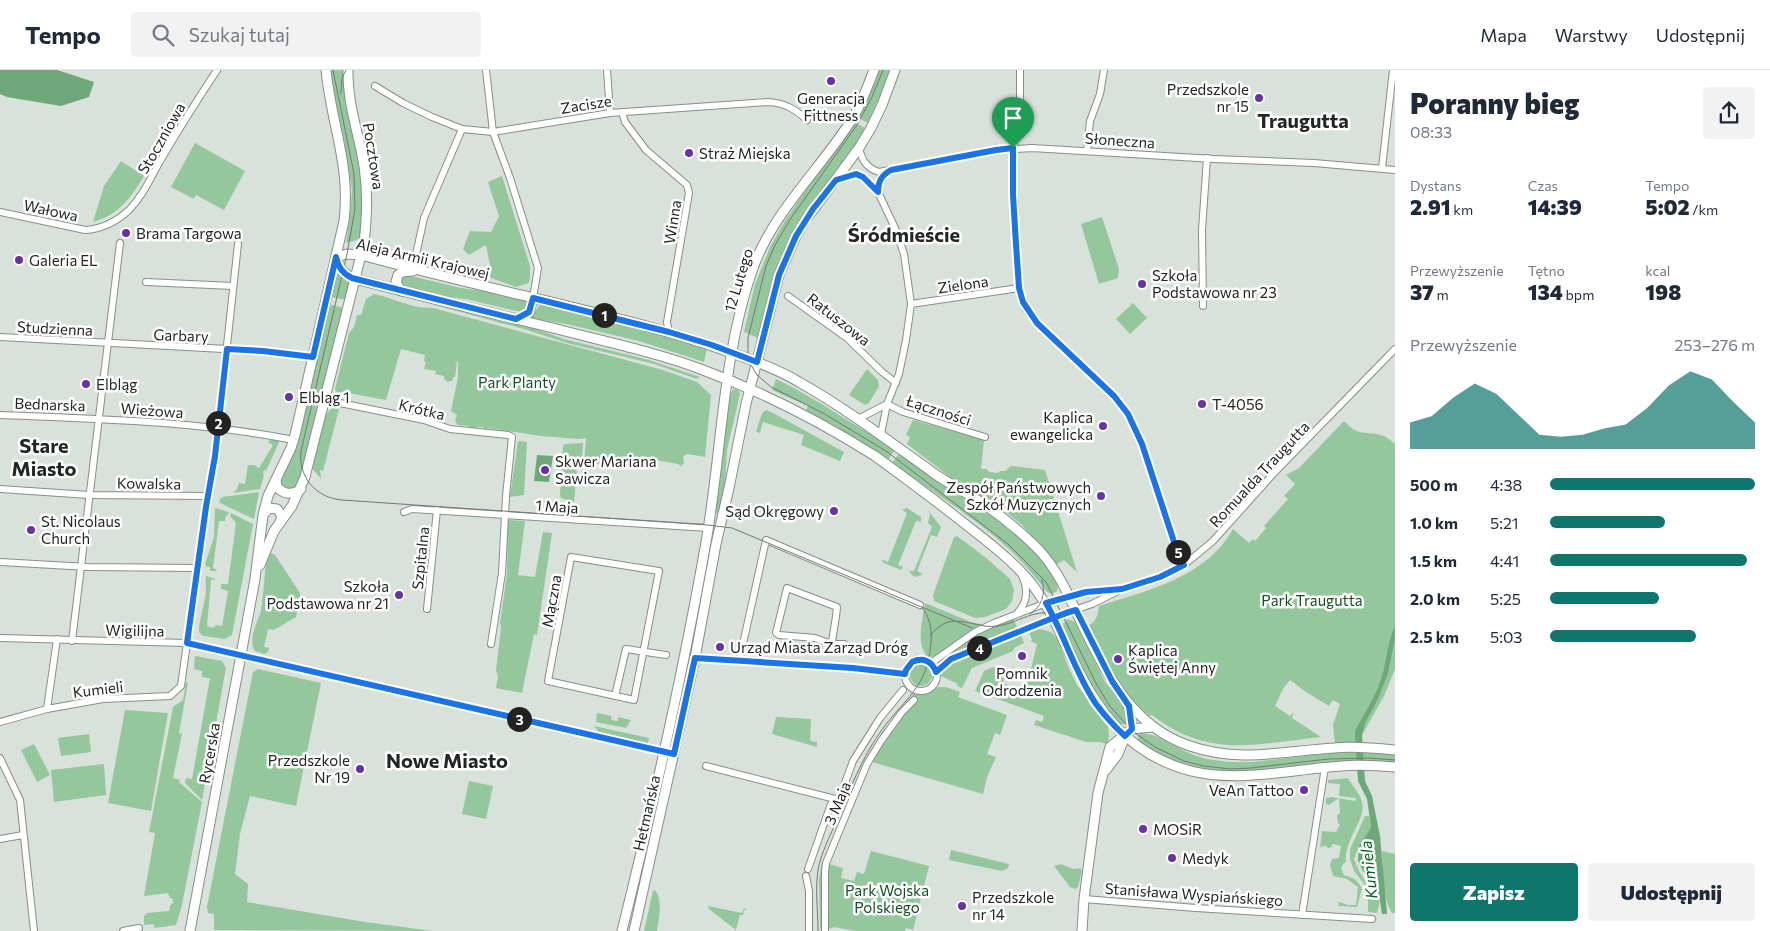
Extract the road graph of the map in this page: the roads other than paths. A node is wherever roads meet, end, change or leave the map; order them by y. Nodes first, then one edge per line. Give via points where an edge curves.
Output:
1 (217, 70) edge
2 (326, 70) edge
3 (348, 70) edge
4 (486, 70) edge
5 (607, 70) edge
6 (874, 70) edge
7 (895, 70) edge
8 (1020, 70) edge
9 (1104, 70) edge
10 (1393, 70) edge
11 (375, 86) dead end
12 (622, 112) junction
13 (610, 113) junction
14 (807, 120) dead end
15 (462, 129) junction
16 (493, 132) junction
17 (859, 148) junction
18 (1013, 148) junction
19 (1087, 150) junction
20 (1207, 158) junction
21 (1382, 168) junction
22 (891, 170) junction
23 (1395, 170) edge
24 (836, 180) junction
25 (878, 192) junction
26 (0, 212) edge
27 (122, 216) joint
28 (120, 243) dead end
29 (238, 244) dead end
30 (361, 255) junction
31 (336, 257) junction
32 (417, 269) junction
33 (355, 279) junction
34 (146, 282) dead end
35 (233, 286) junction
36 (1019, 288) junction
37 (401, 291) junction
38 (788, 296) dead end
39 (533, 298) junction
40 (910, 304) junction
41 (1203, 306) dead end
42 (516, 319) junction
43 (669, 332) junction
44 (0, 337) edge
45 (108, 343) junction
46 (227, 349) junction
47 (1395, 349) edge
48 (732, 353) junction
49 (313, 357) junction
50 (757, 362) junction
51 (726, 379) junction
52 (896, 383) junction
53 (750, 388) junction
54 (325, 400) junction
55 (886, 404) junction
56 (0, 415) edge
57 (99, 419) junction
58 (858, 419) junction
59 (218, 427) junction
60 (881, 434) junction
61 (985, 438) dead end
62 (294, 440) junction
63 (276, 480) junction
64 (0, 489) edge
65 (300, 489) junction
66 (89, 495) junction
67 (208, 496) junction
68 (268, 496) joint
69 (292, 506) joint
70 (437, 510) junction
71 (404, 512) dead end
72 (263, 515) junction
73 (505, 515) junction
74 (280, 523) junction
75 (708, 528) junction
76 (0, 562) edge
77 (1184, 565) junction
78 (80, 567) junction
79 (197, 568) junction
80 (1018, 568) junction
81 (255, 579) junction
82 (1122, 589) junction
83 (1070, 597) junction
84 (1046, 603) junction
85 (920, 605) dead end
86 (427, 609) dead end
87 (1076, 610) junction
88 (1014, 615) junction
89 (1054, 617) junction
90 (0, 638) edge
91 (57, 639) junction
92 (72, 641) junction
93 (187, 643) junction
94 (491, 644) dead end
95 (844, 644) dead end
96 (831, 648) junction
97 (644, 651) junction
98 (241, 655) junction
99 (666, 655) dead end
100 (695, 658) junction
101 (739, 662) junction
102 (931, 663) junction
103 (936, 672) junction
104 (905, 674) junction
105 (903, 690) dead end
106 (615, 696) junction
107 (914, 700) dead end
108 (1129, 706) junction
109 (47, 709) junction
110 (0, 722) edge
111 (1152, 727) junction
112 (1132, 729) junction
113 (1125, 736) junction
114 (1395, 750) edge
115 (664, 752) junction
116 (674, 754) junction
117 (0, 758) edge
118 (706, 766) dead end
119 (1325, 767) junction
120 (1395, 767) edge
121 (836, 803) junction
122 (23, 835) junction
123 (0, 839) edge
124 (1084, 899) junction
125 (1302, 914) junction
126 (1372, 919) dead end
127 (139, 928) dead end
128 (34, 931) edge
129 (123, 931) edge
130 (190, 931) edge
131 (622, 931) edge
132 (634, 931) edge
133 (809, 931) edge
134 (825, 931) edge
135 (1082, 931) edge

1 - 27 street, Stoczniowa via 147,186
2 - 31 main road, Pocztowa via 342,148 346,190 344,221
3 - 30 main road, Pocztowa via 366,184
4 - 16 street
5 - 13 street
6 - 48 main road, 12 Lutego via 853,117 762,246 749,280
7 - 17 main road via 882,105
8 - 18 street via 1020,102
9 - 19 street via 1090,121
10 - 21 street
11 - 15 street, Zacisze via 402,103
12 - 13 street, Zacisze
12 - 14 street, Zacisze via 774,102 790,106
12 - 43 street, Winna via 625,122 646,150 686,185 689,193 667,325
13 - 16 street, Zacisze
15 - 16 street, Zacisze
15 - 32 street via 424,218
16 - 39 street via 538,268
17 - 22 street, Słoneczna via 869,168 879,172
17 - 24 main road
18 - 19 street, Słoneczna
18 - 22 street, Słoneczna
18 - 36 street
19 - 20 street, Słoneczna
20 - 21 street, Słoneczna
20 - 41 street via 1202,230
21 - 23 street, Słoneczna
22 - 25 street via 881,177
24 - 25 street via 856,174
24 - 50 main road via 796,236 782,266
25 - 40 street via 904,254
26 - 27 street, Wałowa via 85,230 104,227
28 - 45 street
29 - 35 street, Kumieli
30 - 31 main road, Aleja Armii Krajowej
30 - 32 main road, Aleja Armii Krajowej
30 - 33 main road, Pocztowa
31 - 33 main road, Aleja Armii Krajowej via 343,272
31 - 49 main road, Pocztowa
32 - 37 main road via 398,275 396,282
32 - 39 main road, Aleja Armii Krajowej
33 - 37 main road, Aleja Armii Krajowej
33 - 54 main road, Pocztowa
34 - 35 street
35 - 46 street, Kumieli
36 - 40 street, Zielona
36 - 77 street via 1026,309 1037,323 1114,396 1128,414 1142,444
37 - 42 main road, Aleja Armii Krajowej
38 - 52 street, Ratuszowa via 847,338
39 - 42 main road via 529,312
39 - 43 main road, Aleja Armii Krajowej
40 - 52 street
42 - 51 main road, Aleja Armii Krajowej via 646,351
43 - 48 main road, Aleja Armii Krajowej
44 - 45 street, Studzienna
45 - 46 street, Garbary
45 - 57 street
46 - 49 street, Garbary
46 - 59 street, Kumieli
47 - 77 street, Romualda Traugutta via 1274,473 1213,541
48 - 50 main road, Aleja Armii Krajowej
48 - 51 main road, 12 Lutego
49 - 62 main road, Pocztowa
50 - 53 main road
50 - 58 main road, Aleja Armii Krajowej via 796,380
51 - 53 main road, Aleja Armii Krajowej
51 - 75 main road, 12 Lutego
52 - 55 street
53 - 80 main road, Aleja Armii Krajowej via 827,427 875,456
53 - 100 main road, Hetmańska
54 - 65 main road, Pocztowa
54 - 73 street, Krótka via 424,420 450,429 512,437
55 - 58 street
55 - 60 street
55 - 61 street, Łączności
56 - 57 street, Bednarska
57 - 59 street, Wieżowa
57 - 66 street
58 - 60 main road, Aleja Armii Krajowej
59 - 62 street, Wieżowa
59 - 67 street, Kumieli
60 - 83 main road, Aleja Armii Krajowej via 1022,534 1053,566
62 - 63 main road, Pocztowa
63 - 65 main road via 277,487 284,493 293,494
63 - 68 main road, Pocztowa
64 - 66 street, Kowalska
65 - 69 main road, Pocztowa
66 - 67 street, Kowalska
66 - 78 street
67 - 79 street, Kumieli
68 - 72 main road, Rycerska
69 - 74 main road, Rycerska
70 - 71 street, 1 Maja via 412,509
70 - 73 street, 1 Maja
70 - 86 street, Szpitalna
72 - 74 main road via 269,508 274,508 281,513
72 - 81 main road, Rycerska
73 - 75 street, 1 Maja
73 - 94 street via 502,573
74 - 81 main road, Rycerska via 264,551
75 - 115 main road, Hetmańska via 685,659
76 - 78 street
77 - 82 street, Romualda Traugutta via 1160,577
78 - 79 street
78 - 92 street
79 - 93 street, Kumieli
80 - 84 main road, Aleja Armii Krajowej
80 - 88 street via 1026,584 1026,597
81 - 98 main road, Rycerska
82 - 83 street, Romualda Traugutta via 1086,592
82 - 87 street, Romualda Traugutta
83 - 84 street, Romualda Traugutta
83 - 87 main road, Aleja Armii Krajowej
84 - 88 street, Romualda Traugutta
84 - 89 main road, Aleja Armii Krajowej
85 - 101 street via 766,540
87 - 89 street, Romualda Traugutta
87 - 108 main road, Aleja Armii Krajowej via 1112,681
88 - 102 street, Romualda Traugutta via 975,632
89 - 103 street, Romualda Traugutta via 951,659
89 - 113 main road, Aleja Armii Krajowej via 1092,696
90 - 91 street, Wigilijna
91 - 92 street, Wigilijna
91 - 109 street, Kumieli
92 - 93 street, Wigilijna
93 - 98 street, Wigilijna
93 - 109 street, Kumieli via 181,686 170,696 104,699
95 - 96 street
96 - 96 street via 815,638 779,636 776,633 787,588 837,607
97 - 99 street
97 - 106 street via 626,649
97 - 106 street, Mączna via 634,700
97 - 106 street, Mączna via 659,571 571,557 548,681
98 - 115 street, Wigilijna
98 - 130 main road, Rycerska
100 - 101 street
100 - 116 main road, Hetmańska
101 - 104 street
102 - 103 street
102 - 104 street via 924,659 912,662
103 - 104 street via 934,684 920,691 908,684
105 - 121 street, 3 Maja via 880,718 853,762
107 - 134 street, 3 Maja via 902,712 867,764 833,847 825,872
108 - 111 main road
108 - 112 main road
109 - 110 street, Kumieli
111 - 112 main road
111 - 114 main road via 1186,746 1228,756 1359,747
112 - 113 main road
113 - 119 main road, Aleja Armii Krajowej via 1162,760 1217,775 1265,774
113 - 124 main road via 1118,754 1104,772 1098,793
115 - 116 street, Wigilijna
115 - 131 main road, Hetmańska
116 - 132 main road, Hetmańska
117 - 122 street via 20,800
118 - 121 street
119 - 120 main road, Aleja Armii Krajowej
119 - 125 street, Stanisława Wyspiańskiego
121 - 133 street, 3 Maja via 807,872
122 - 123 street
122 - 128 street
124 - 125 street, Stanisława Wyspiańskiego
124 - 135 main road
125 - 126 street, Stanisława Wyspiańskiego
127 - 129 street

